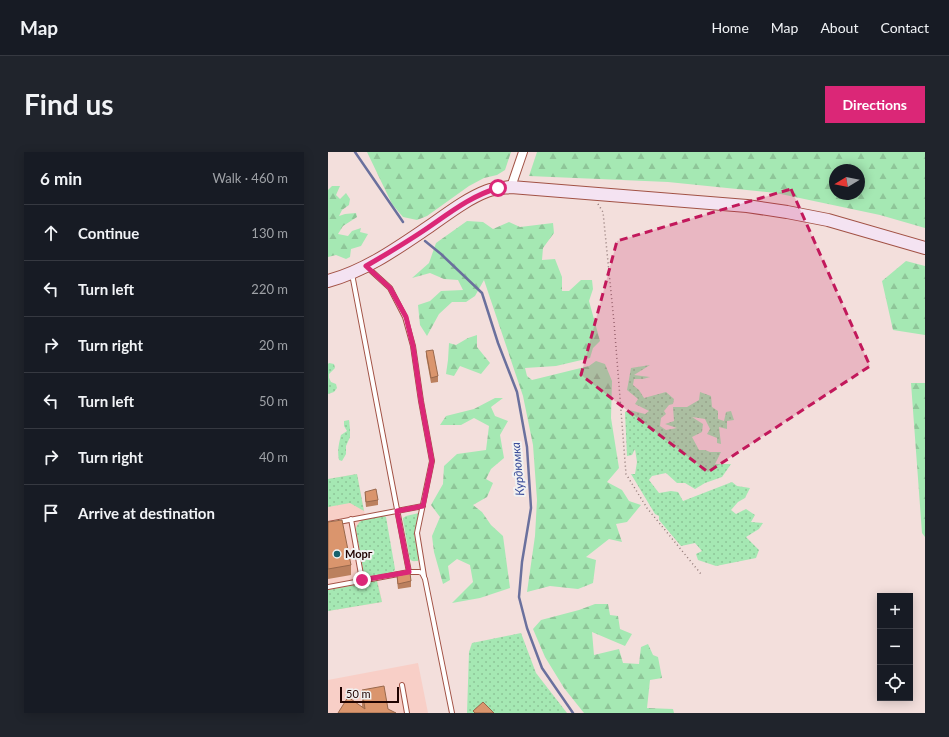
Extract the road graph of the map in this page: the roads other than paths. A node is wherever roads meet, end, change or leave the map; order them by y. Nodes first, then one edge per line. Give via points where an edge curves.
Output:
1 (523, 152) edge
2 (511, 187) junction
3 (925, 248) edge
4 (366, 266) junction
5 (352, 272) junction
6 (328, 281) edge
7 (423, 506) junction
8 (397, 511) junction
9 (351, 519) junction
10 (328, 524) edge
11 (409, 572) junction
12 (424, 576) junction
13 (362, 580) junction
14 (328, 587) edge
15 (402, 685) dead end
16 (407, 713) edge
17 (452, 713) edge

1 - 2 street
2 - 3 main road via 747,206 828,220
2 - 4 main road via 498,188 478,196
4 - 5 main road
4 - 7 lane via 390,288 406,317 413,346 432,461
5 - 6 main road
5 - 8 lane
7 - 8 lane
7 - 12 lane via 417,533
8 - 9 lane
8 - 11 lane
9 - 10 lane
9 - 13 lane
11 - 12 lane via 419,572
11 - 13 lane
12 - 17 lane
13 - 14 lane
15 - 16 lane

